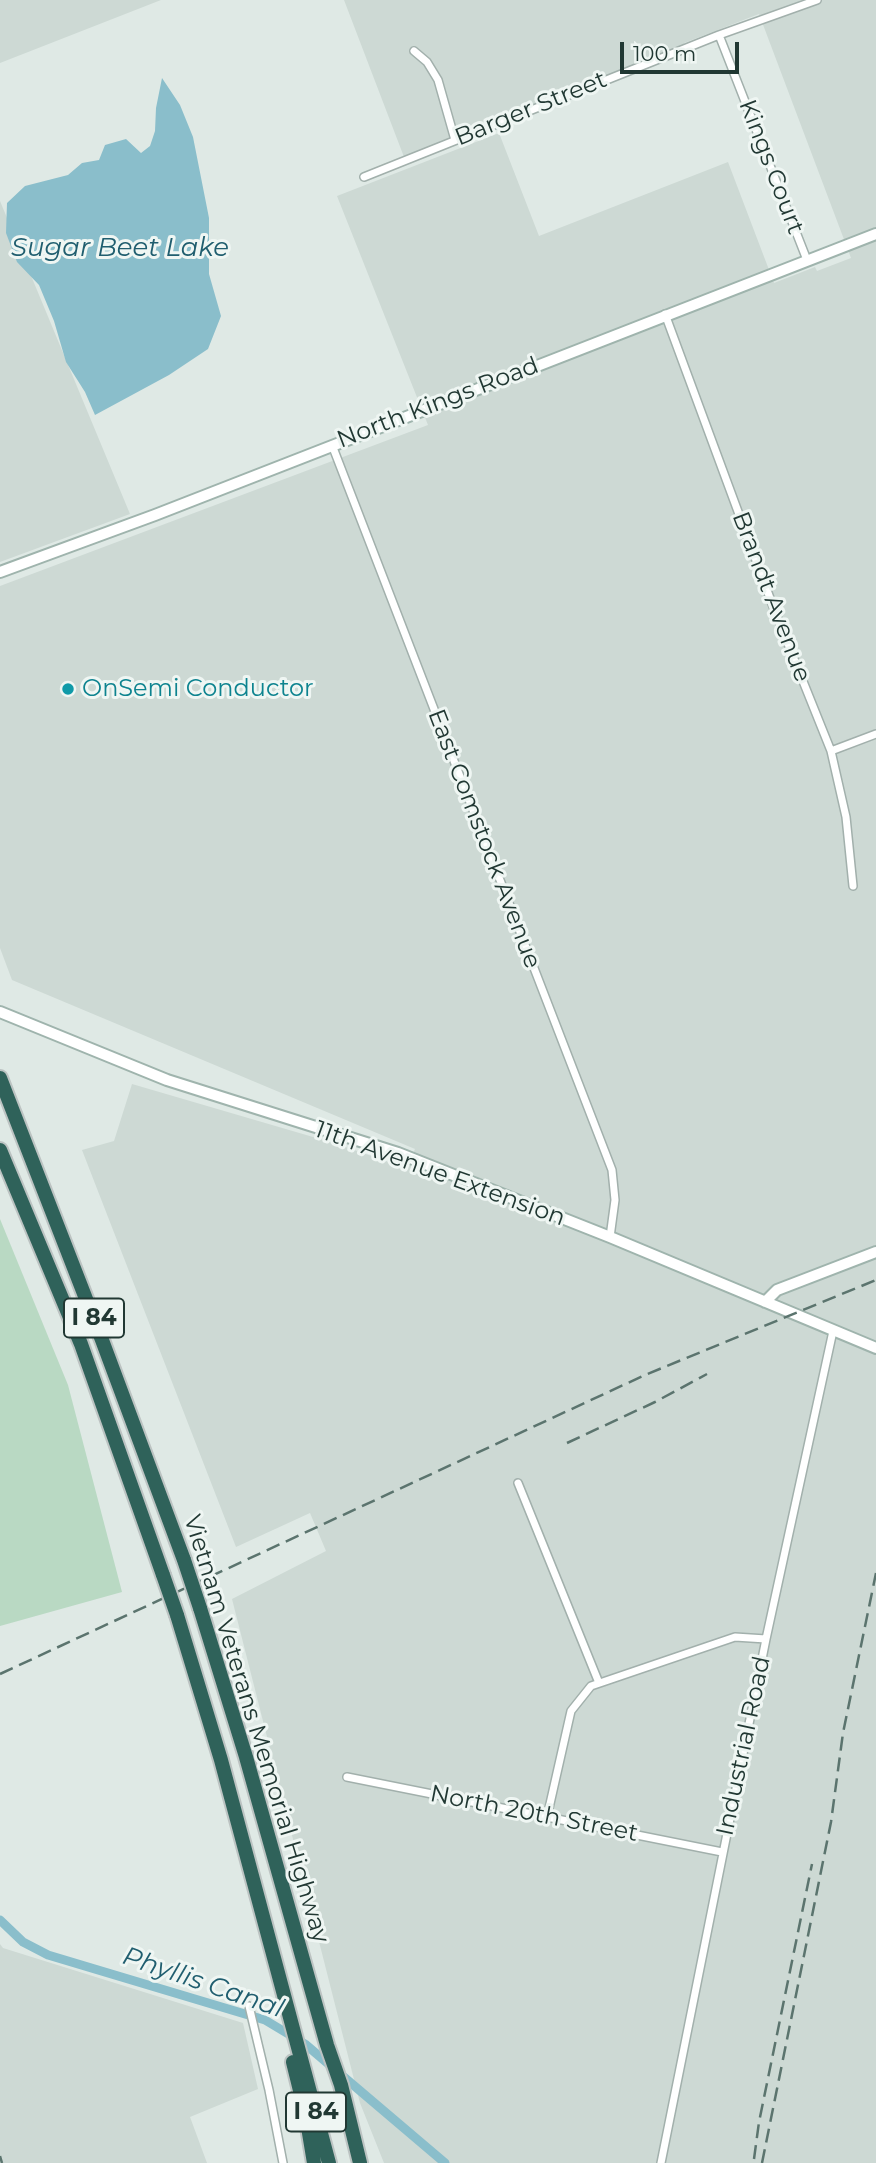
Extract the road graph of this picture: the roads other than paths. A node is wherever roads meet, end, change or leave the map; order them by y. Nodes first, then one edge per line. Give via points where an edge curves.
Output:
1 (817, 0) edge
2 (719, 35) junction
3 (414, 51) dead end
4 (456, 140) junction
5 (364, 177) dead end
6 (876, 233) edge
7 (807, 260) junction
8 (665, 314) junction
9 (332, 445) junction
10 (0, 572) edge
11 (876, 734) edge
12 (831, 751) junction
13 (853, 886) dead end
14 (0, 1012) edge
15 (0, 1078) edge
16 (0, 1150) edge
17 (610, 1237) junction
18 (876, 1252) edge
19 (765, 1302) junction
20 (833, 1331) junction
21 (876, 1348) edge
22 (518, 1483) dead end
23 (766, 1639) junction
24 (599, 1683) junction
25 (347, 1777) dead end
26 (547, 1817) junction
27 (722, 1852) junction
28 (258, 1895) junction
29 (249, 2006) dead end
30 (297, 2058) junction
31 (341, 2085) junction
32 (283, 2163) edge
33 (314, 2163) edge
34 (330, 2163) edge
35 (360, 2163) edge
36 (368, 2163) edge
37 (661, 2163) edge

1 - 2 street, Barger Street
2 - 4 street, Barger Street
2 - 7 street, Kings Court
3 - 4 street via 438,80
4 - 5 street, Barger Street
6 - 7 street, North Kings Road
7 - 8 street, North Kings Road
8 - 9 street, North Kings Road
8 - 12 street, Brandt Avenue
9 - 10 street, North Kings Road
9 - 17 street, East Comstock Avenue via 612,1170 615,1200
11 - 12 street
12 - 13 street, Brandt Avenue via 846,817
14 - 17 street, 11th Avenue Extension via 167,1080 398,1153
15 - 31 highway, Vietnam Veterans Memorial Highway / I 84, bridge via 184,1560
16 - 28 highway, Vietnam Veterans Memorial Highway / I 84, bridge via 80,1344 177,1615
17 - 19 street, 11th Avenue Extension
18 - 19 street via 777,1290
19 - 20 street, 11th Avenue Extension
20 - 21 street, 11th Avenue Extension
20 - 23 street, Industrial Road
22 - 24 street
23 - 24 street via 735,1637
23 - 27 street, Industrial Road
24 - 26 street via 591,1686 571,1711
25 - 26 street, North 20th Street
26 - 27 street, North 20th Street
27 - 37 street, Industrial Road
28 - 30 highway via 282,2014
28 - 30 highway, I 84 via 294,2024
29 - 32 street
30 - 33 highway
30 - 34 highway, I 84
31 - 35 highway, Vietnam Veterans Memorial Highway / I 84
31 - 36 highway

